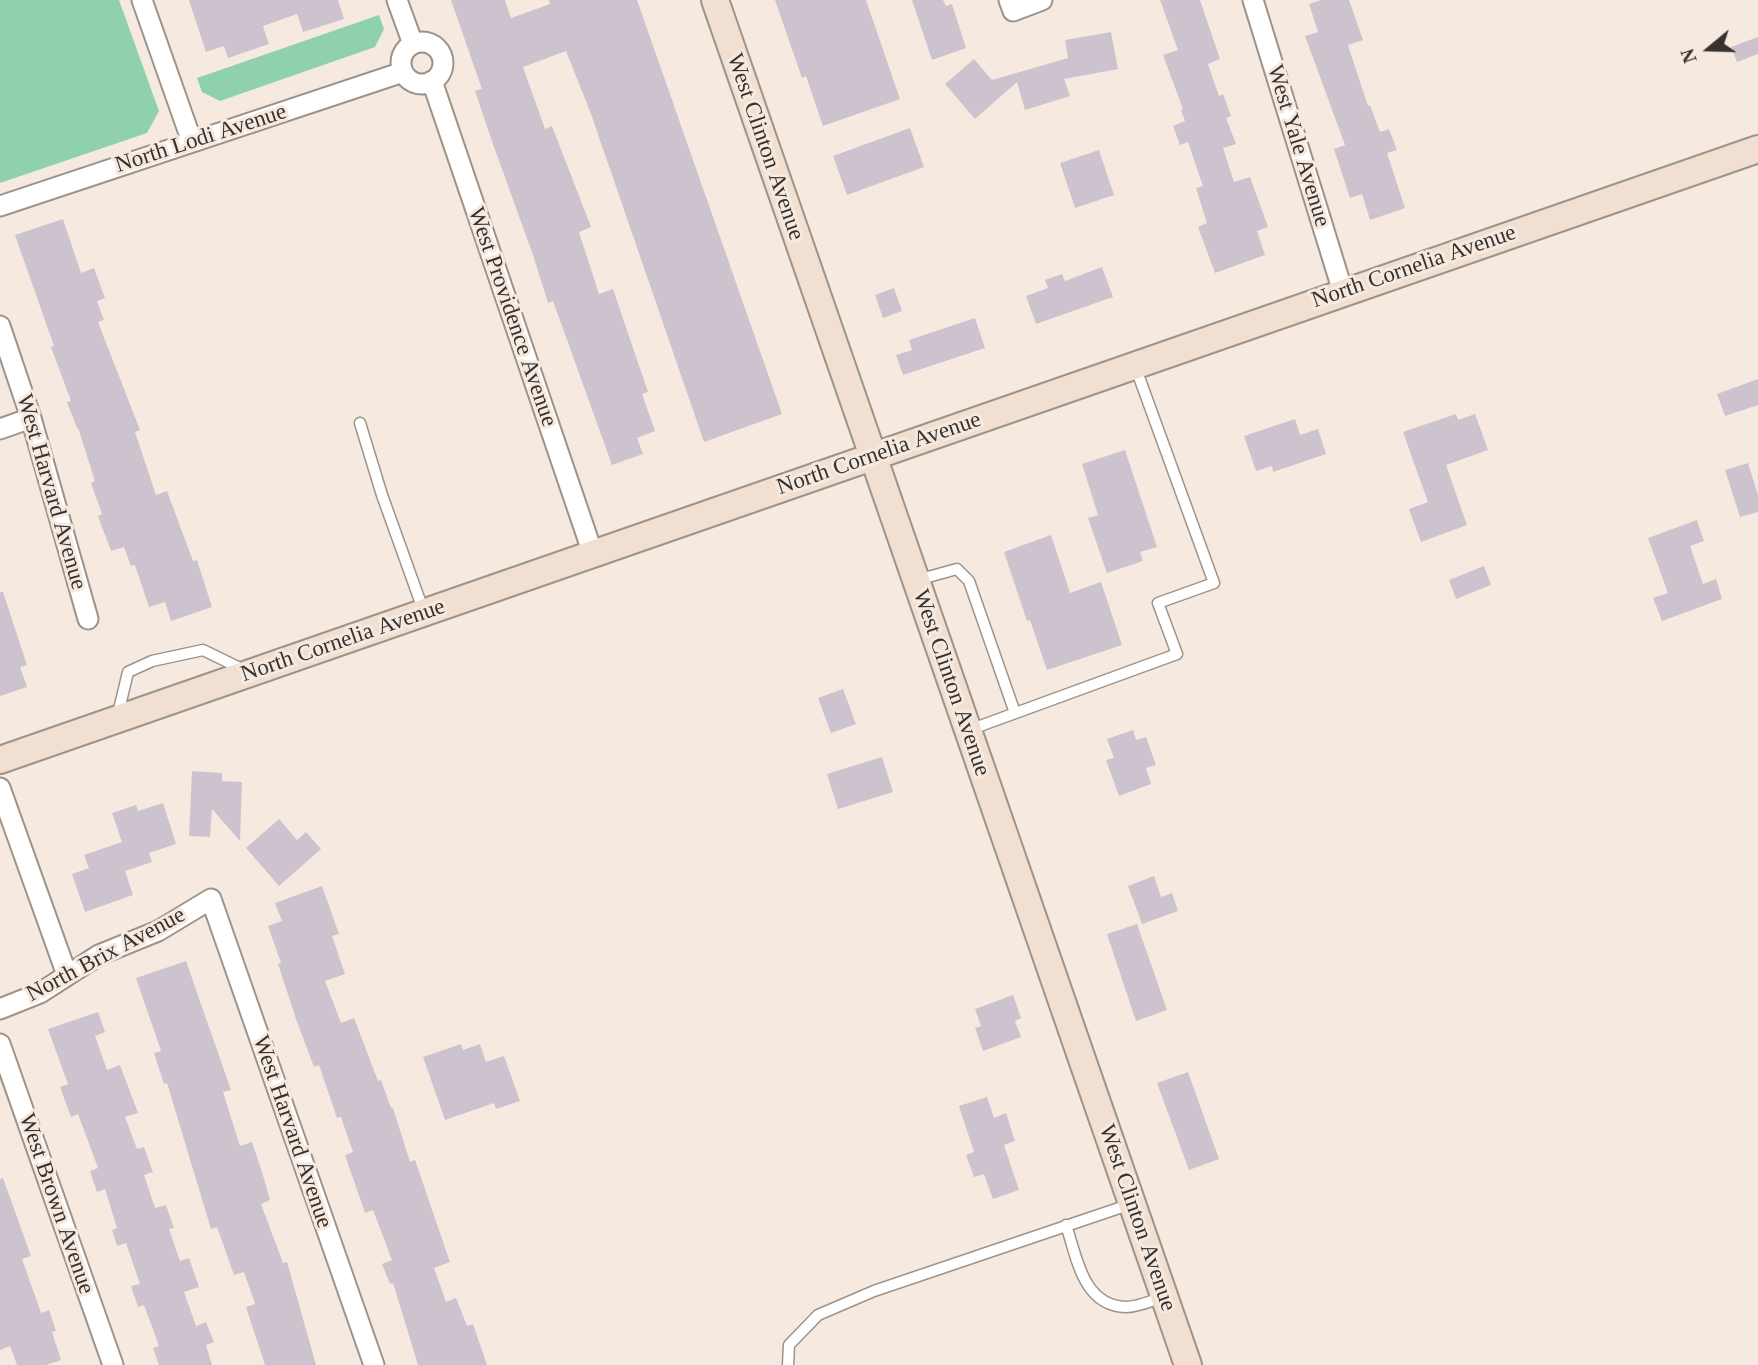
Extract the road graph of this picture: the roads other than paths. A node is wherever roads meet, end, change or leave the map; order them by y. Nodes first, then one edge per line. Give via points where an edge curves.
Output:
1 (142, 0) edge
2 (397, 0) edge
3 (715, 0) edge
4 (1042, 0) edge
5 (1253, 0) edge
6 (1011, 6) edge
7 (413, 44) junction
8 (403, 72) junction
9 (432, 81) junction
10 (192, 142) junction
11 (1758, 149) edge
12 (0, 206) edge
13 (1343, 292) junction
14 (0, 326) edge
15 (1135, 364) junction
16 (31, 418) junction
17 (360, 423) dead end
18 (0, 429) edge
19 (872, 456) junction
20 (593, 554) junction
21 (916, 581) junction
22 (424, 613) junction
23 (88, 619) dead end
24 (250, 673) junction
25 (1015, 713) junction
26 (117, 720) junction
27 (968, 731) junction
28 (0, 760) edge
29 (0, 788) edge
30 (211, 899) joint
31 (67, 975) junction
32 (0, 1009) edge
33 (0, 1044) edge
34 (1132, 1203) junction
35 (1066, 1225) junction
36 (1164, 1297) junction
37 (113, 1365) edge
38 (374, 1365) edge
39 (788, 1365) edge
40 (1188, 1365) edge

1 - 10 street
2 - 7 street
3 - 19 street, West Clinton Avenue
4 - 6 street
5 - 13 street, West Yale Avenue
7 - 8 street via 404,53
7 - 9 street via 427,43 442,57 441,71
8 - 9 street via 412,81
8 - 10 street, North Lodi Avenue
9 - 20 street, West Providence Avenue
10 - 12 street, North Lodi Avenue
11 - 13 street, North Cornelia Avenue
13 - 15 street, North Cornelia Avenue
14 - 16 street, West Harvard Avenue
15 - 19 street, North Cornelia Avenue
15 - 25 lane via 1214,583 1158,603 1177,654
16 - 18 street
16 - 23 street, West Harvard Avenue
17 - 22 lane
19 - 20 street, North Cornelia Avenue
19 - 21 street, West Clinton Avenue
20 - 22 street, North Cornelia Avenue
21 - 25 lane via 957,569 969,581
21 - 27 street, West Clinton Avenue
22 - 24 street, North Cornelia Avenue
24 - 26 street, North Cornelia Avenue
24 - 26 lane via 202,650 152,661 128,672
25 - 27 lane
26 - 28 street, North Cornelia Avenue
27 - 34 street, West Clinton Avenue
29 - 31 street
30 - 31 street, North Brix Avenue via 158,931
30 - 38 street, West Harvard Avenue
31 - 32 street, North Brix Avenue via 40,993
33 - 37 street, West Brown Avenue
34 - 35 lane
34 - 36 street, West Clinton Avenue
35 - 36 lane via 1085,1283 1101,1301 1127,1307
35 - 39 lane via 818,1315 789,1345
36 - 40 street, West Clinton Avenue

